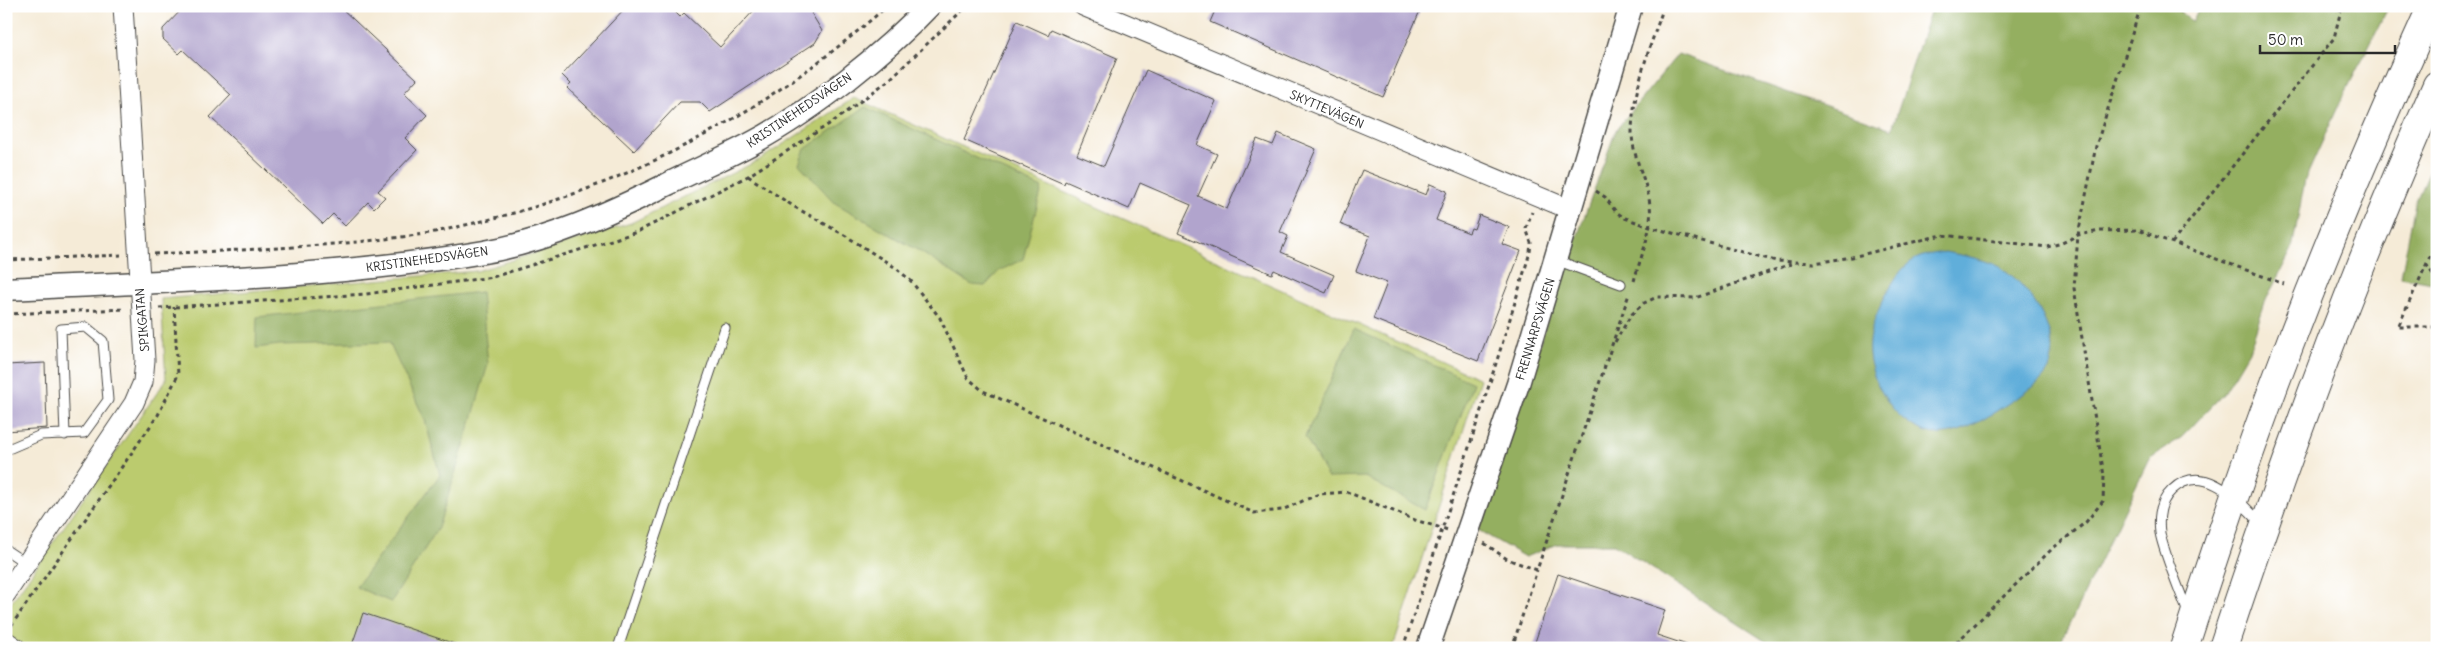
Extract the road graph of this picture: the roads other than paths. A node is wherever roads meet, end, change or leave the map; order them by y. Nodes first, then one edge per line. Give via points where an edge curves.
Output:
1 (123, 6) edge
2 (929, 6) edge
3 (1083, 6) edge
4 (1631, 6) edge
5 (2432, 6) edge
6 (2437, 85) edge
7 (1571, 210) junction
8 (1556, 260) junction
9 (139, 282) junction
10 (1621, 284) dead end
11 (6, 289) edge
12 (725, 328) dead end
13 (65, 435) junction
14 (6, 450) edge
15 (2234, 496) junction
16 (2263, 525) junction
17 (6, 550) edge
18 (27, 564) junction
19 (6, 594) edge
20 (2188, 636) edge
21 (6, 641) edge
22 (16, 648) edge
23 (618, 648) edge
24 (1428, 648) edge
25 (2223, 648) edge

1 - 9 street, SPIKGATAN
2 - 9 street, KRISTINEHEDSVÄGEN via 837,87 757,140 623,206 554,233 486,252 352,269
3 - 7 street, SKYTTEVÄGEN
4 - 7 street, FRENNARPSVÄGEN
5 - 15 highway via 2372,140 2283,361
6 - 16 highway via 2318,374
7 - 8 street, FRENNARPSVÄGEN
8 - 10 lane
8 - 24 street, FRENNARPSVÄGEN via 1518,384
9 - 11 street, KRISTINEHEDSVÄGEN
9 - 18 street, SPIKGATAN via 145,360 143,382 134,403
12 - 23 lane
13 - 13 lane via 62,329 86,327 103,341 108,400 84,433
13 - 14 lane via 41,435
15 - 16 lane
15 - 20 highway
15 - 20 lane via 2209,481 2192,479 2178,484 2166,495 2160,510 2160,534
16 - 25 highway
17 - 18 lane
18 - 19 street, SPIKGATAN
21 - 22 street

